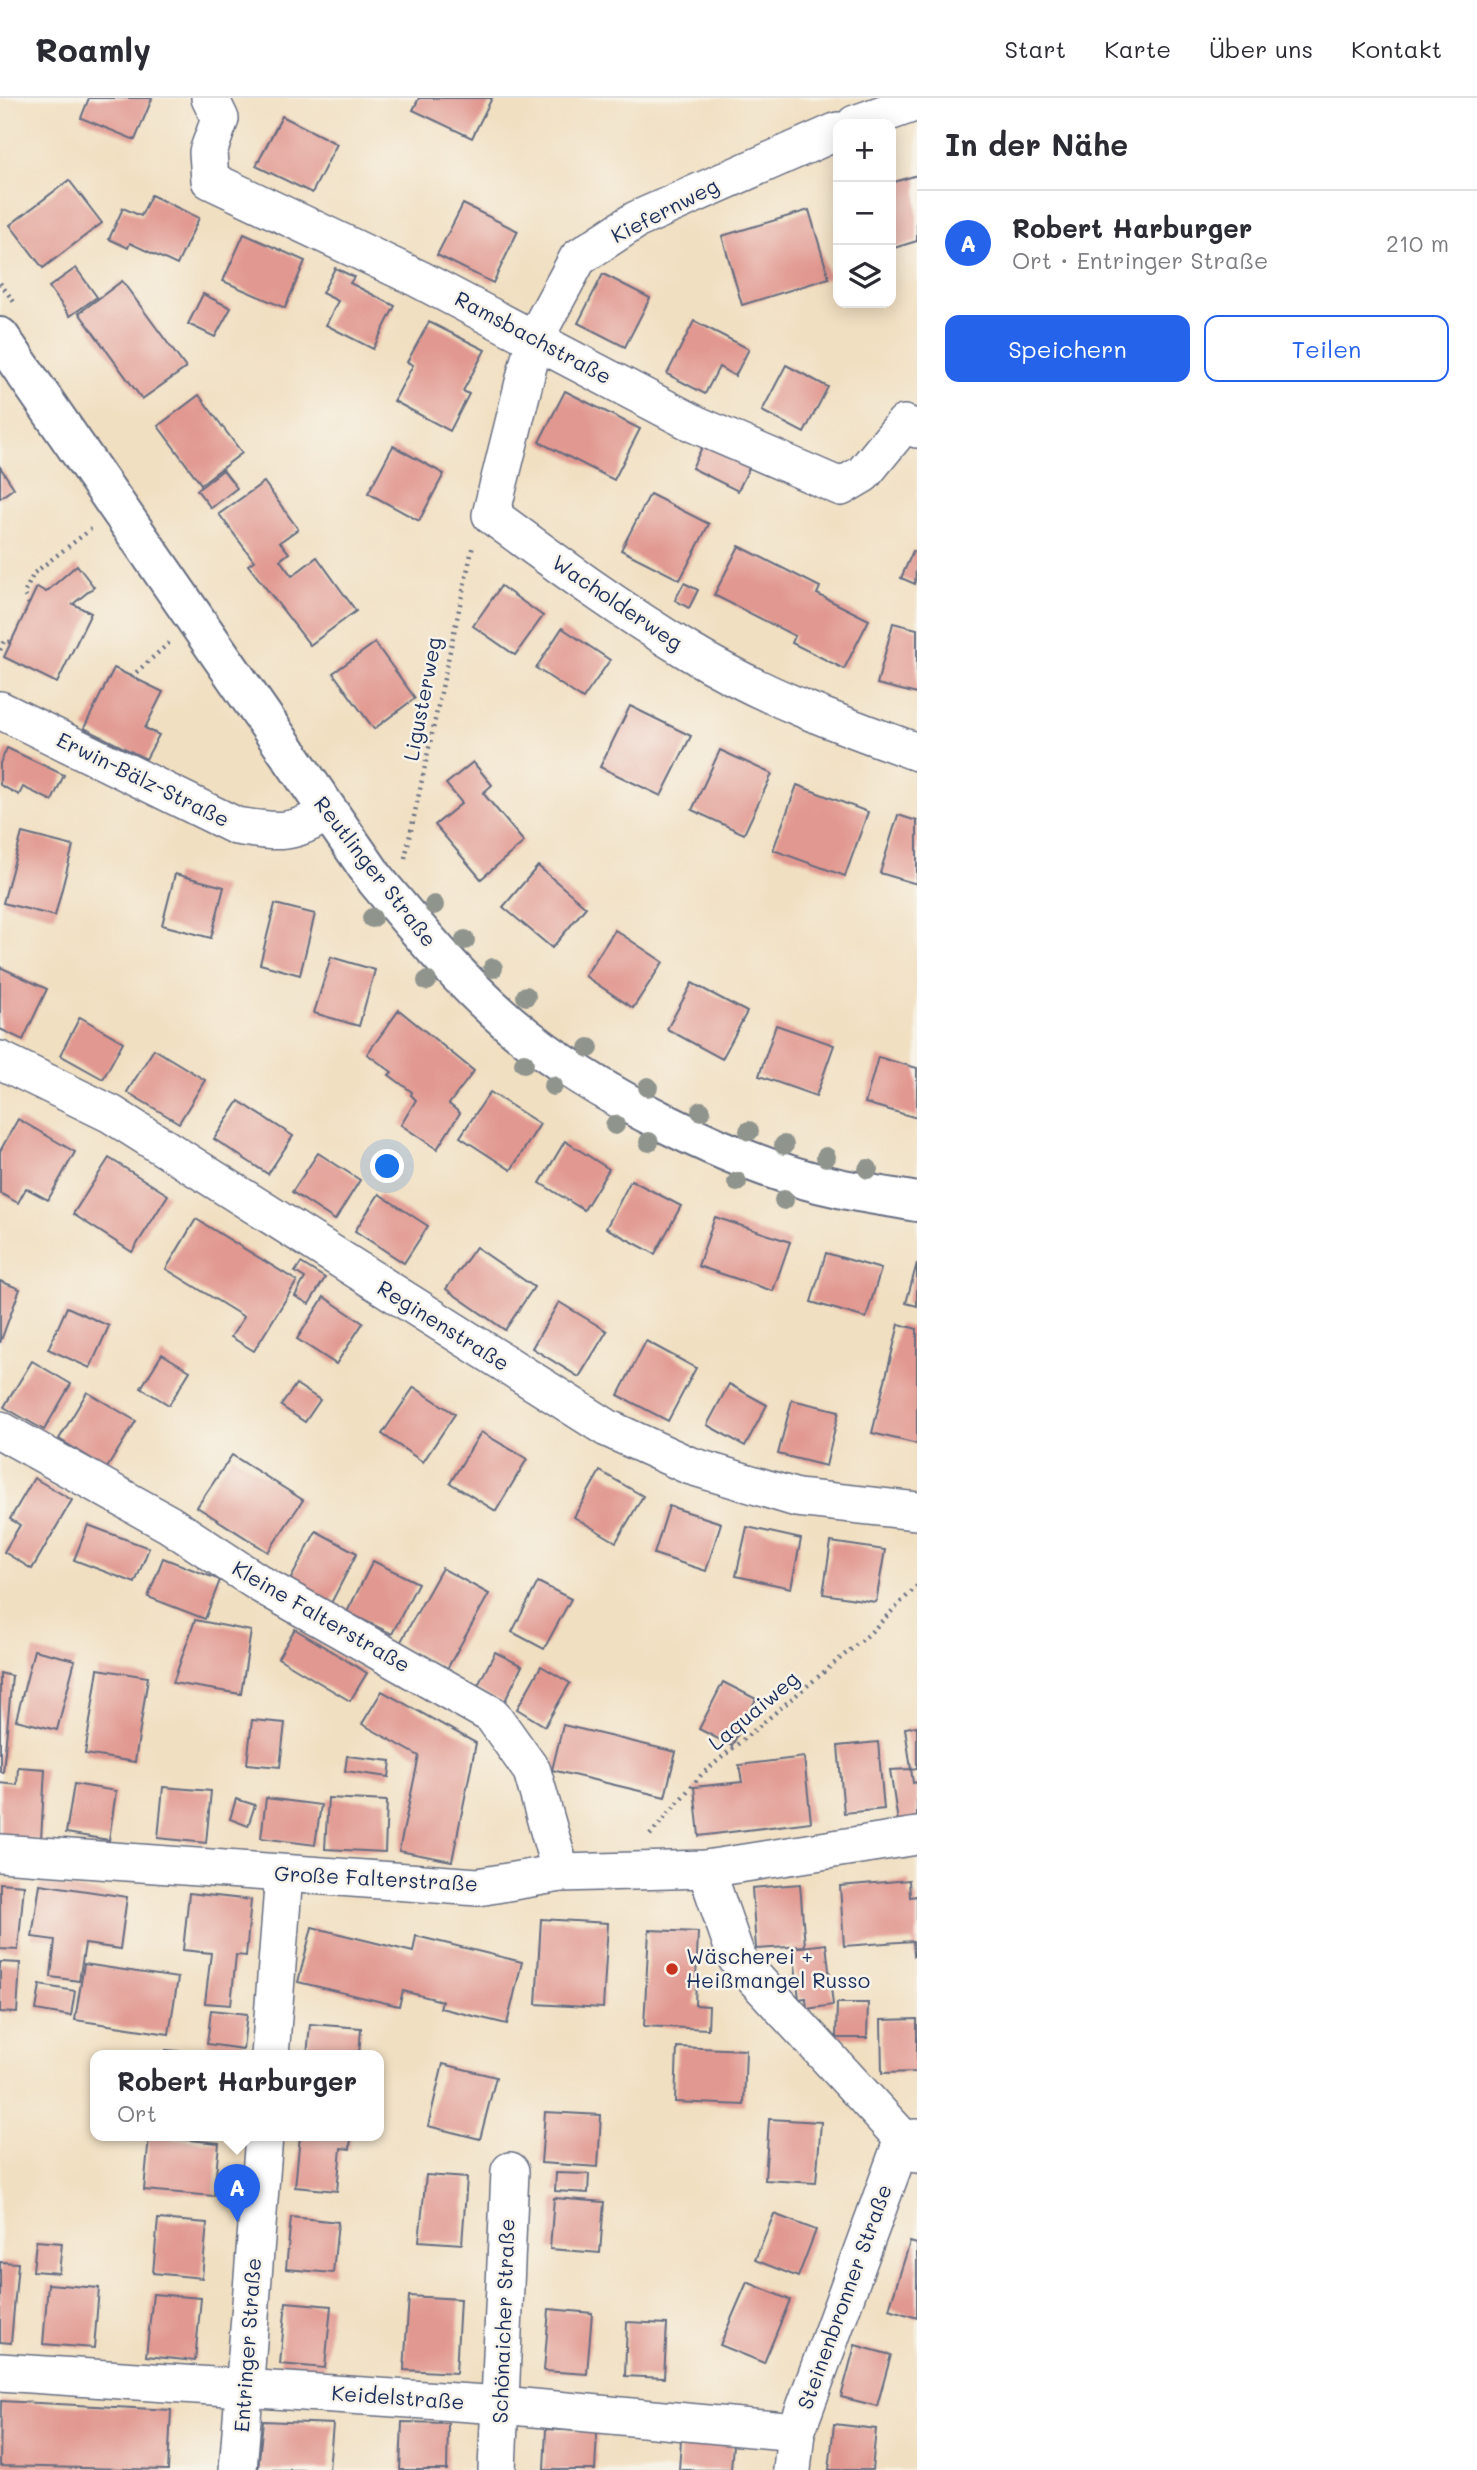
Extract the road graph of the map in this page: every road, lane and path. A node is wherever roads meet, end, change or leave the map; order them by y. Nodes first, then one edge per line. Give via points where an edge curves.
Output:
1 (210, 98) edge
2 (917, 102) edge
3 (869, 119) edge
4 (833, 133) edge
5 (0, 337) edge
6 (535, 338) junction
7 (917, 429) edge
8 (491, 515) junction
9 (63, 551) dead end
10 (29, 604) dead end
11 (199, 621) junction
12 (10, 642) dead end
13 (0, 650) edge
14 (131, 677) dead end
15 (0, 710) edge
16 (917, 752) edge
17 (327, 812) junction
18 (376, 880) junction
19 (0, 1060) edge
20 (917, 1202) edge
21 (0, 1430) edge
22 (917, 1511) edge
23 (917, 1586) edge
24 (917, 1836) edge
25 (0, 1853) edge
26 (706, 1869) junction
27 (621, 1870) junction
28 (561, 1873) junction
29 (284, 1874) junction
30 (270, 2050) edge
31 (264, 2141) edge
32 (912, 2144) edge
33 (510, 2171) dead end
34 (0, 2372) edge
35 (245, 2386) junction
36 (502, 2405) junction
37 (796, 2432) junction
38 (238, 2470) edge
39 (497, 2470) edge
40 (792, 2470) edge

1 - 6 street, Ramsbachstraße via 220,119 208,152 210,180
2 - 3 street
4 - 6 street, Kiefernweg via 636,220 578,258
5 - 11 street, Reutlinger Straße
6 - 7 street, Ramsbachstraße via 695,424 841,487 863,474 904,424
6 - 8 street
8 - 16 street, Wacholderweg via 690,653 817,716
8 - 18 path, Ligusterweg via 476,530 404,859
9 - 10 path via 34,573 24,594
11 - 14 path
11 - 17 street, Reutlinger Straße
12 - 13 path via 4,642
15 - 17 street, Erwin-Bälz-Straße via 236,826 277,833 306,827
17 - 18 street, Reutlinger Straße
18 - 20 street, Reutlinger Straße via 442,959 510,1024 585,1077 657,1119 746,1159 836,1188
19 - 22 street, Reginenstraße via 111,1114 607,1428 688,1465 797,1498
21 - 28 street, Kleine Falterstraße via 492,1715 532,1771
23 - 27 path, Laquaiweg via 868,1635 702,1774
24 - 26 street, Große Falterstraße
25 - 29 street, Große Falterstraße
26 - 27 street, Große Falterstraße
26 - 32 street via 737,1959
27 - 28 street, Große Falterstraße
28 - 29 street, Große Falterstraße via 478,1887
29 - 30 street
31 - 35 street, Entringer Straße
32 - 37 street, Steinenbronner Straße
33 - 36 street, Schönaicher Straße
34 - 35 street, Keidelstraße
35 - 36 street, Keidelstraße
35 - 38 street, Entringer Straße
36 - 37 street, Keidelstraße
36 - 39 street, Schönaicher Straße
37 - 40 street, Steinenbronner Straße

